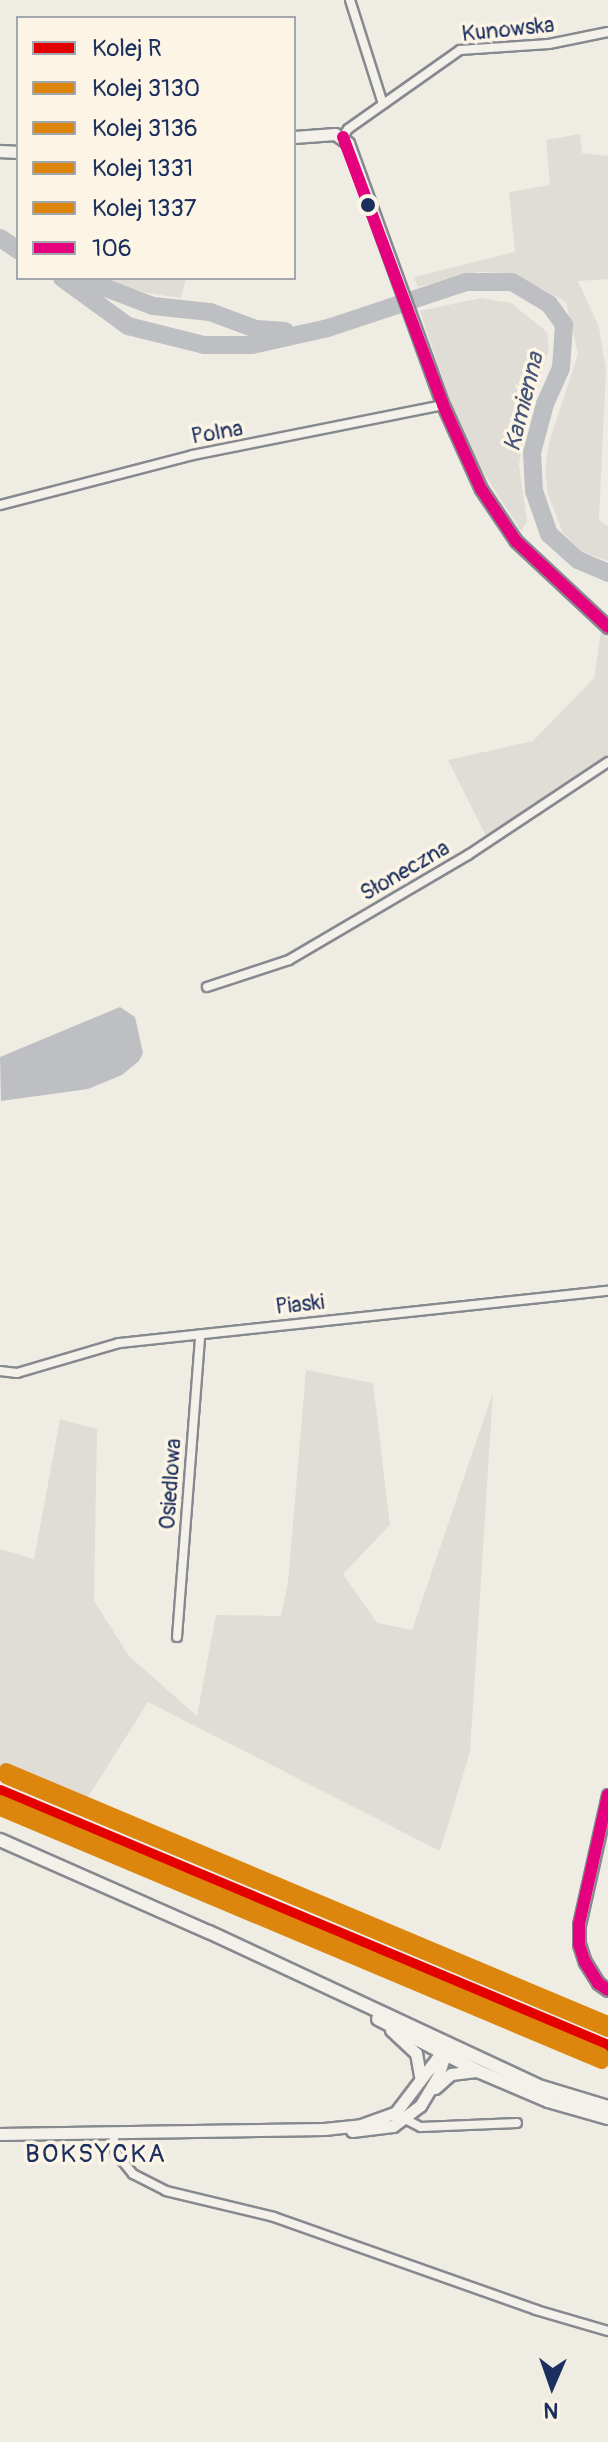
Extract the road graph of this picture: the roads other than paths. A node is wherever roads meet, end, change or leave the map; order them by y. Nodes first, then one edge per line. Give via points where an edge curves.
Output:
1 (350, 0) edge
2 (608, 32) edge
3 (383, 104) junction
4 (296, 137) edge
5 (343, 137) junction
6 (443, 405) junction
7 (0, 505) edge
8 (608, 627) edge
9 (608, 762) edge
10 (207, 987) dead end
11 (608, 1291) edge
12 (200, 1335) junction
13 (0, 1371) edge
14 (177, 1637) dead end
15 (608, 1795) edge
16 (0, 1840) edge
17 (298, 1975) junction
18 (608, 1990) edge
19 (375, 2018) junction
20 (445, 2050) junction
21 (480, 2072) junction
22 (420, 2081) junction
23 (429, 2093) junction
24 (608, 2107) edge
25 (400, 2116) junction
26 (608, 2118) edge
27 (517, 2123) dead end
28 (113, 2132) junction
29 (0, 2134) edge
30 (608, 2331) edge

1 - 3 street
2 - 3 street, Kunowska via 549,44 460,50
3 - 5 street, Kunowska
4 - 5 street
5 - 6 street
6 - 7 street, Polna via 193,455
6 - 8 street via 481,489 516,541
9 - 10 street, Słoneczna via 468,855 289,960
11 - 12 street, Piaski
12 - 13 street, Piaski via 119,1343 17,1373
12 - 14 street, Osiedlowa
15 - 18 street via 582,1904 579,1944 590,1972
16 - 17 main road
17 - 19 main road
17 - 20 main road
19 - 20 main road
19 - 22 street via 416,2053
20 - 21 main road
20 - 22 street
20 - 23 street
20 - 24 main road
21 - 23 street via 451,2074
21 - 26 main road via 548,2101
22 - 25 street
23 - 25 street
25 - 27 street via 421,2127
25 - 28 street via 324,2129
28 - 29 street
28 - 30 street via 116,2153 133,2174 166,2191 274,2217

